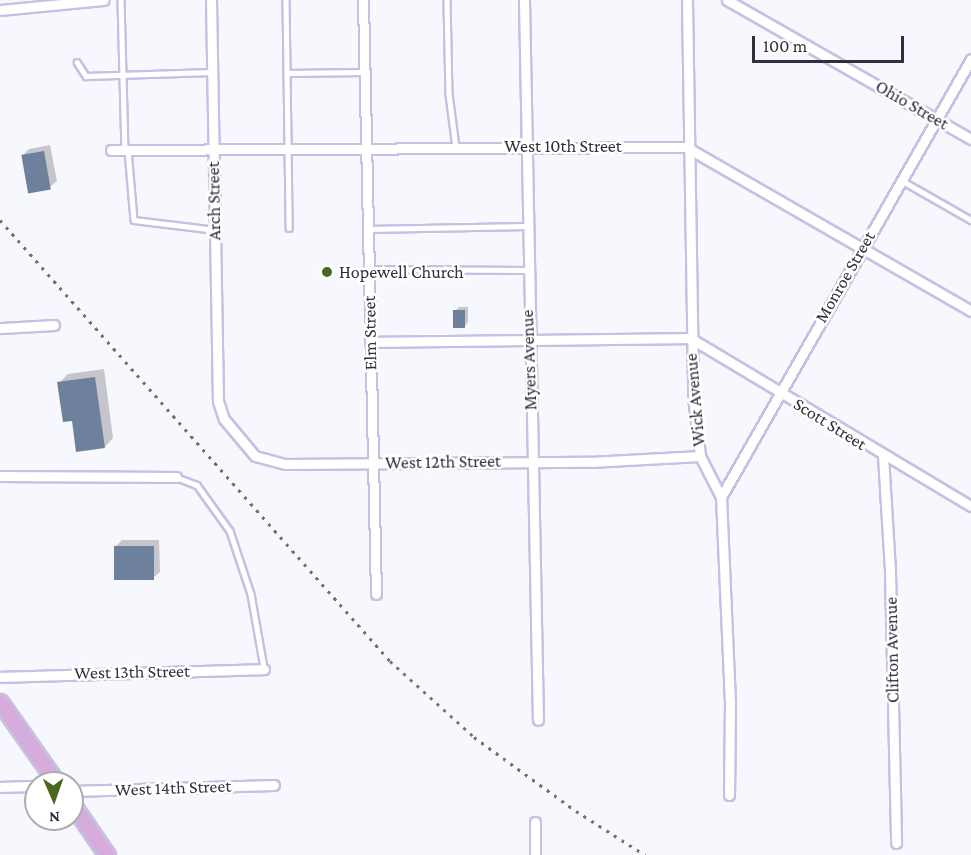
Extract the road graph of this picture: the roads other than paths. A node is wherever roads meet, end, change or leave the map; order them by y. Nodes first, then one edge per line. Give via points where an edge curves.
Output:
1 (104, 0) edge
2 (121, 0) edge
3 (211, 0) edge
4 (286, 0) edge
5 (363, 0) edge
6 (447, 0) edge
7 (524, 0) edge
8 (687, 0) edge
9 (727, 0) edge
10 (0, 10) edge
11 (971, 59) edge
12 (77, 62) dead end
13 (212, 72) junction
14 (364, 72) junction
15 (287, 73) junction
16 (123, 75) junction
17 (936, 119) junction
18 (971, 139) edge
19 (525, 146) junction
20 (456, 147) junction
21 (686, 147) junction
22 (366, 148) junction
23 (289, 149) junction
24 (111, 150) dead end
25 (126, 150) junction
26 (213, 151) junction
27 (901, 180) junction
28 (971, 220) edge
29 (526, 226) junction
30 (289, 228) dead end
31 (368, 229) junction
32 (215, 230) junction
33 (862, 248) junction
34 (369, 269) junction
35 (526, 270) junction
36 (971, 311) edge
37 (54, 325) dead end
38 (0, 328) edge
39 (690, 338) junction
40 (527, 340) junction
41 (370, 342) junction
42 (779, 392) junction
43 (218, 401) joint
44 (700, 456) junction
45 (883, 456) junction
46 (532, 461) junction
47 (373, 462) junction
48 (0, 476) edge
49 (176, 477) joint
50 (721, 497) junction
51 (971, 506) edge
52 (376, 594) dead end
53 (264, 669) joint
54 (0, 677) edge
55 (0, 702) edge
56 (538, 720) dead end
57 (49, 771) edge
58 (274, 785) dead end
59 (24, 786) edge
60 (0, 787) edge
61 (84, 791) edge
62 (729, 795) dead end
63 (84, 821) edge
64 (535, 822) dead end
65 (896, 843) dead end
66 (107, 855) edge
67 (535, 855) edge

1 - 10 street
2 - 16 lane
3 - 13 street, Arch Street
4 - 15 lane
5 - 14 street, Elm Street
6 - 20 lane via 449,94
7 - 19 street, Myers Avenue
8 - 21 street, Wick Avenue
9 - 17 street, Ohio Street
11 - 17 street, Monroe Street
12 - 16 lane via 86,76
13 - 16 lane
13 - 26 street, Arch Street
14 - 15 lane
14 - 22 street, Elm Street
15 - 23 lane
16 - 25 lane
17 - 18 street, Ohio Street
17 - 27 street, Monroe Street
19 - 20 street, West 10th Street
19 - 21 street, West 10th Street
19 - 29 street, Myers Avenue
20 - 22 street, West 10th Street
21 - 33 street, West 10th Street
21 - 39 street, Wick Avenue
22 - 23 street, West 10th Street
22 - 31 street, Elm Street
23 - 26 street, West 10th Street
23 - 30 lane
24 - 25 street, West 10th Street
25 - 26 street, West 10th Street
25 - 32 lane via 134,220
26 - 32 street, Arch Street
27 - 28 lane
27 - 33 street, Monroe Street
29 - 31 lane
29 - 35 street, Myers Avenue
31 - 34 street, Elm Street
32 - 43 street, Arch Street
33 - 36 street, West 10th Street
33 - 42 street, Monroe Street
34 - 35 lane
34 - 41 street, Elm Street
35 - 40 street, Myers Avenue
37 - 38 street
39 - 40 street
39 - 42 street, Scott Street
39 - 44 street, Wick Avenue
40 - 41 street
40 - 46 street, Myers Avenue
41 - 47 street, Elm Street
42 - 45 street, Scott Street
42 - 50 street, Monroe Street
43 - 47 street, West 12th Street via 228,425 261,459 285,464
44 - 46 street, West 12th Street
44 - 50 street, Wick Avenue
45 - 51 street, Scott Street
45 - 65 street, Clifton Avenue via 890,572
46 - 47 street, West 12th Street
46 - 56 street, Myers Avenue
47 - 52 street, Elm Street
48 - 49 street
49 - 53 lane via 197,485 230,531 251,594
50 - 62 street, Wick Avenue via 730,703
53 - 54 street, West 13th Street
55 - 57 main road
58 - 61 street, West 14th Street
59 - 60 street
63 - 66 main road
64 - 67 street

